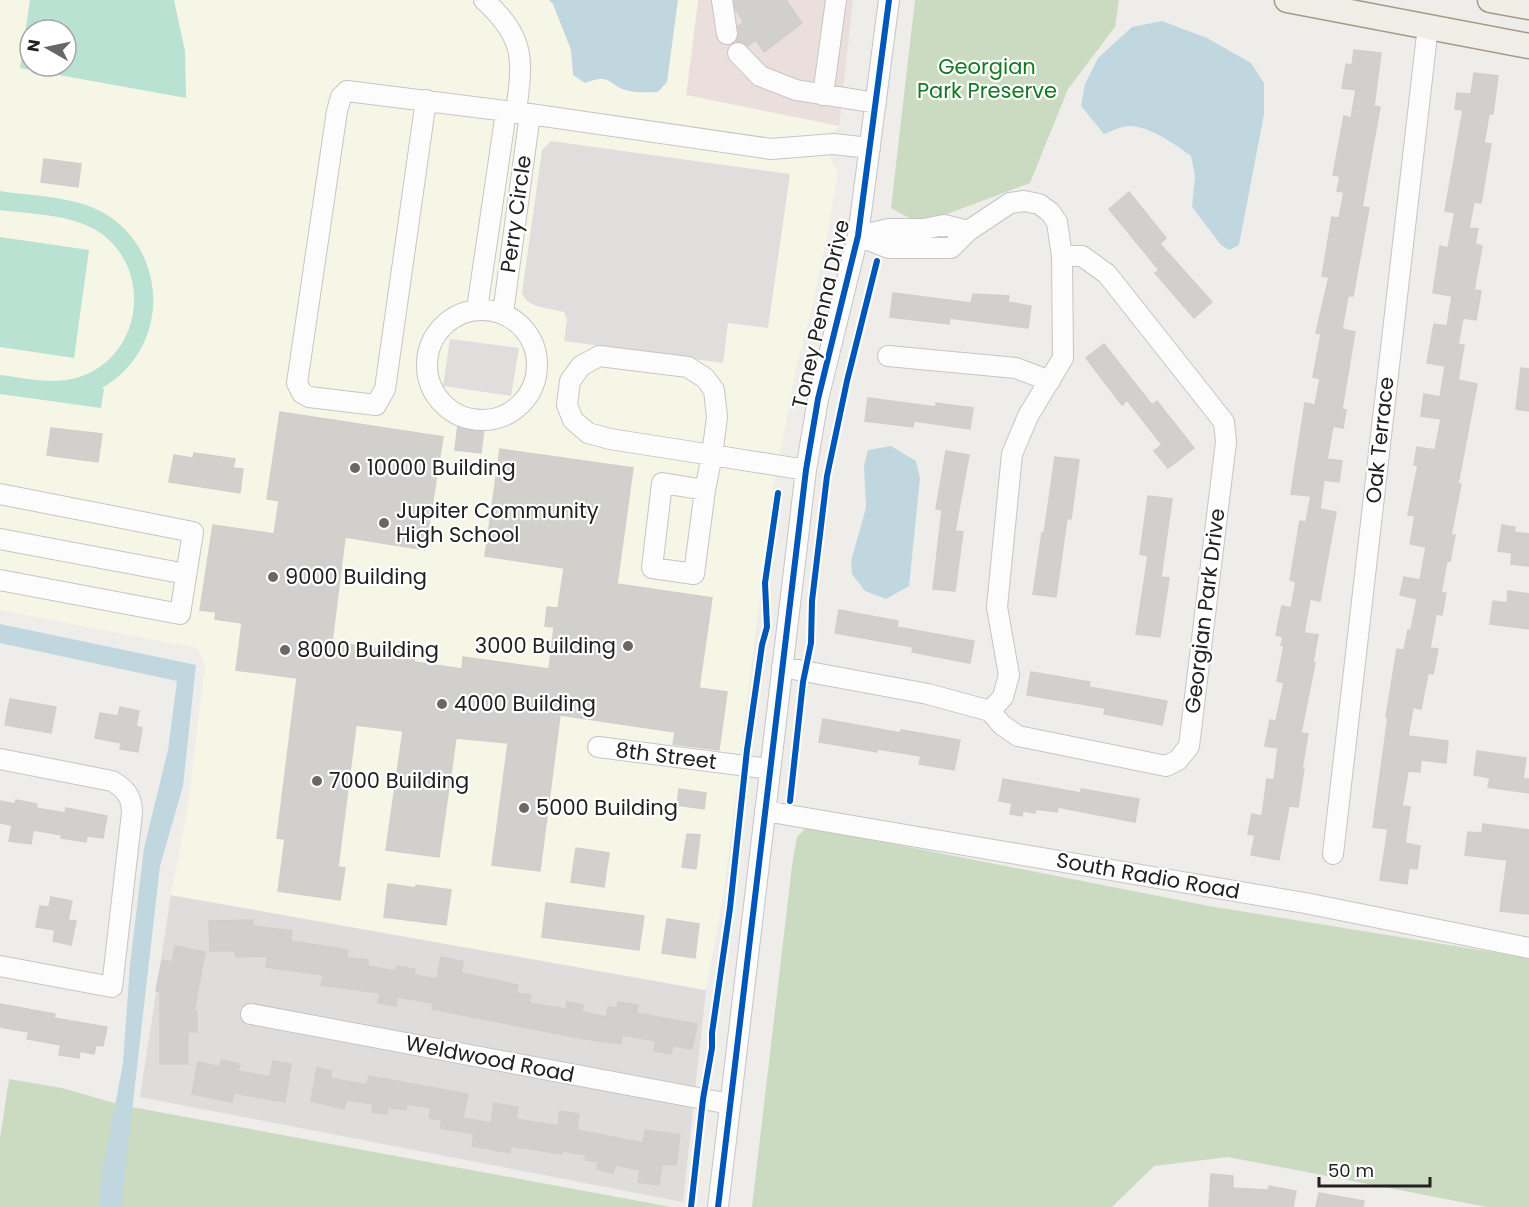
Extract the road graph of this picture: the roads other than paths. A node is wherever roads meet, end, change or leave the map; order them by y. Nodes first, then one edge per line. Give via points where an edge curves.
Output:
1 (484, 0) edge
2 (722, 0) edge
3 (836, 0) edge
4 (889, 0) edge
5 (1287, 0) edge
6 (1490, 0) edge
7 (1529, 8) edge
8 (1428, 26) junction
9 (727, 34) dead end
10 (1529, 46) edge
11 (738, 53) dead end
12 (823, 95) junction
13 (426, 100) junction
14 (876, 103) junction
15 (517, 113) junction
16 (870, 148) junction
17 (858, 236) junction
18 (1062, 256) junction
19 (477, 309) junction
20 (503, 313) junction
21 (888, 356) dead end
22 (1050, 381) junction
23 (712, 455) junction
24 (806, 470) junction
25 (705, 490) junction
26 (0, 494) edge
27 (0, 539) edge
28 (186, 574) junction
29 (0, 580) edge
30 (782, 667) junction
31 (990, 711) junction
32 (598, 747) dead end
33 (0, 759) edge
34 (770, 769) junction
35 (765, 811) junction
36 (1333, 854) dead end
37 (1529, 948) edge
38 (0, 966) edge
39 (251, 1014) dead end
40 (729, 1104) junction
41 (718, 1207) edge

1 - 15 street, Perry Circle via 500,15 516,40 521,69
2 - 9 street
3 - 12 street
4 - 14 street, Toney Penna Drive
5 - 8 main road
6 - 7 main road
8 - 10 main road
8 - 36 street, Oak Terrace
11 - 12 street via 760,76 796,90
12 - 14 street
13 - 13 street via 385,389 376,405 309,397 297,383 341,97 347,91
13 - 15 street
14 - 16 street, Toney Penna Drive
15 - 16 street via 771,149 833,144
15 - 19 street, Perry Circle
15 - 20 street, Perry Circle
16 - 17 street, Toney Penna Drive
17 - 18 street via 944,225 968,231 1010,203 1024,201 1039,204 1057,222
17 - 24 street, Toney Penna Drive via 818,399
18 - 22 street via 1063,358
18 - 31 street, Georgian Park Drive via 1082,256 1107,274 1224,422 1226,442 1189,746 1178,760 1166,766 1018,736
19 - 20 street
19 - 20 street via 457,315 441,327 427,358 430,384 436,395 450,410 468,419 487,420 509,413 526,399 537,373 534,344 527,332
21 - 22 street via 1016,368
22 - 31 street via 1028,416 1012,454 997,608 1009,675 1003,697
23 - 23 street via 717,417 714,390 705,378 688,367 599,356 581,366 570,381 567,405 573,420 588,433
23 - 24 street
23 - 25 street
24 - 30 street, Toney Penna Drive
25 - 25 street via 662,483 652,568 694,574
26 - 28 street via 193,532
27 - 28 street
28 - 29 street via 180,615
30 - 31 street, Georgian Park Drive via 928,694
30 - 34 street, Toney Penna Drive
32 - 34 street, 8th Street
33 - 38 street via 112,781 128,793 132,803 112,987
34 - 35 street, Toney Penna Drive
35 - 37 street, South Radio Road via 1305,903
35 - 40 street, Toney Penna Drive
39 - 40 street, Weldwood Road
40 - 41 street, Toney Penna Drive

